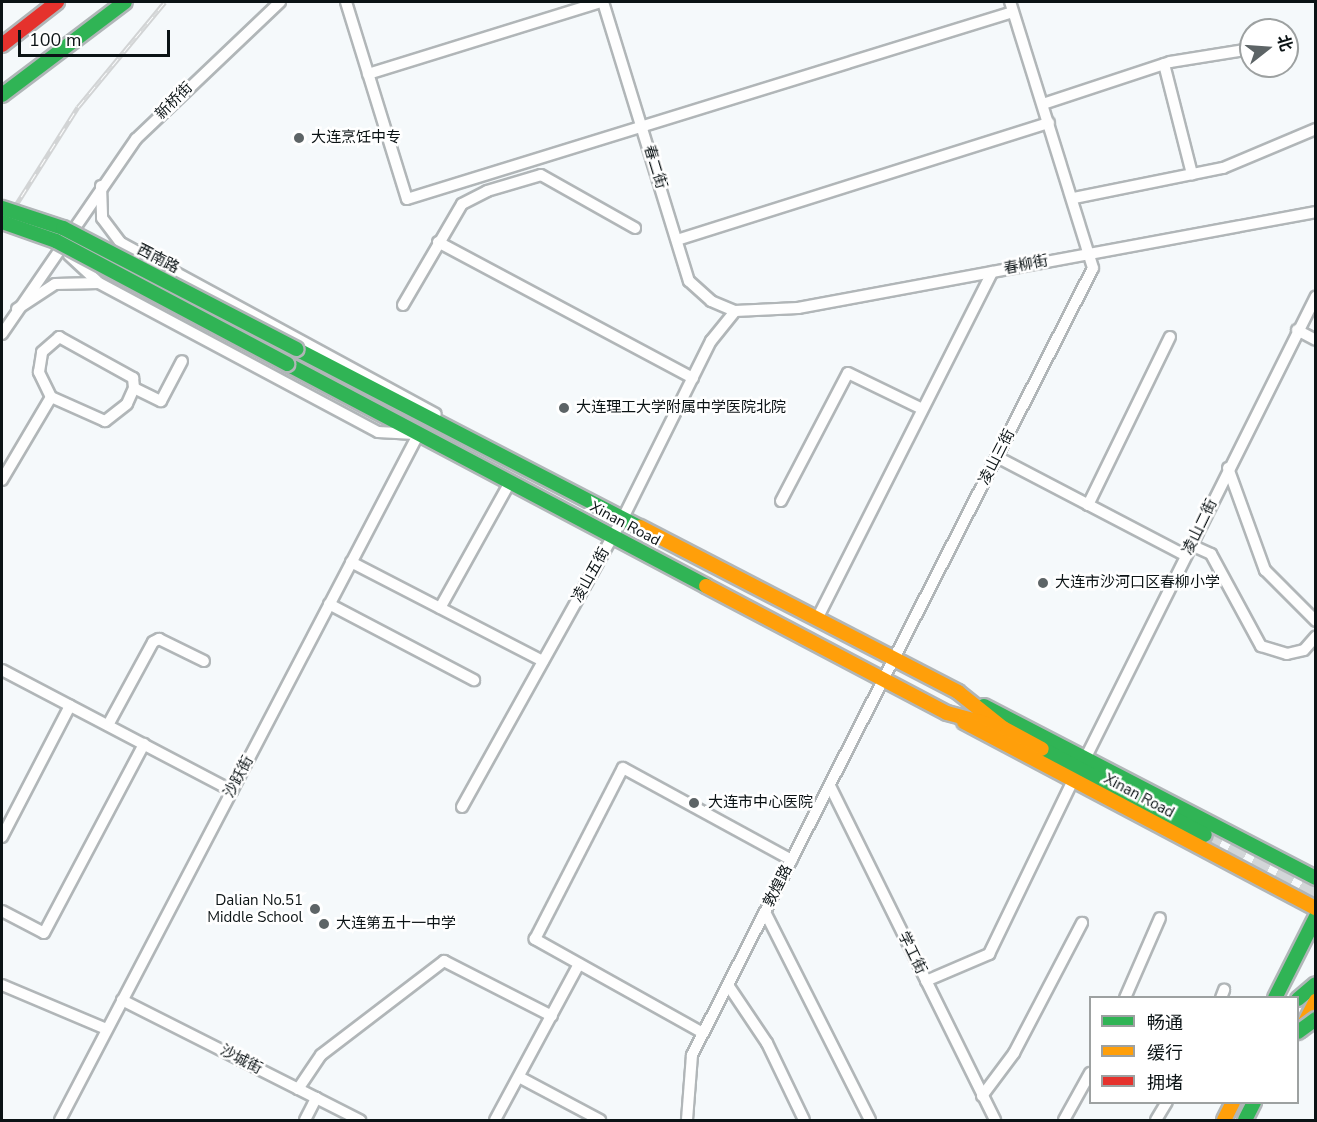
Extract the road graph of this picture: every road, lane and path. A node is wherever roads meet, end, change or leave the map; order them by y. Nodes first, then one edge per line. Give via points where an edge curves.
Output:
1 (41, 2) edge
2 (57, 2) edge
3 (125, 2) edge
4 (280, 2) edge
5 (345, 2) edge
6 (601, 2) edge
7 (112, 7) edge
8 (1012, 7) edge
9 (2, 32) edge
10 (2, 45) edge
11 (1239, 51) edge
12 (1164, 64) junction
13 (368, 74) junction
14 (2, 95) edge
15 (1043, 104) junction
16 (1049, 123) junction
17 (643, 128) junction
18 (1316, 129) edge
19 (1192, 174) junction
20 (100, 186) junction
21 (1074, 198) junction
22 (2, 208) edge
23 (1316, 212) edge
24 (2, 222) edge
25 (635, 228) dead end
26 (677, 240) junction
27 (438, 242) junction
28 (121, 243) junction
29 (63, 248) junction
30 (1091, 253) junction
31 (992, 272) junction
32 (99, 283) junction
33 (1316, 296) edge
34 (403, 305) dead end
35 (18, 309) junction
36 (735, 311) junction
37 (1297, 330) junction
38 (2, 334) edge
39 (1170, 337) dead end
40 (1316, 340) edge
41 (296, 349) joint
42 (182, 361) dead end
43 (693, 378) junction
44 (134, 388) junction
45 (51, 397) junction
46 (922, 409) junction
47 (459, 433) junction
48 (418, 434) junction
49 (997, 457) junction
50 (1228, 468) junction
51 (2, 480) edge
52 (510, 482) junction
53 (781, 501) dead end
54 (1088, 505) junction
55 (623, 518) junction
56 (613, 536) junction
57 (1191, 546) junction
58 (1186, 556) junction
59 (351, 562) junction
60 (329, 604) junction
61 (440, 608) junction
62 (816, 619) junction
63 (1316, 621) edge
64 (1316, 636) edge
65 (893, 659) junction
66 (204, 661) dead end
67 (543, 661) junction
68 (2, 670) edge
69 (883, 679) junction
70 (474, 680) dead end
71 (958, 693) junction
72 (70, 706) junction
73 (947, 713) junction
74 (108, 725) junction
75 (1003, 728) junction
76 (144, 744) junction
77 (1085, 759) junction
78 (1073, 780) junction
79 (830, 786) junction
80 (231, 791) junction
81 (462, 807) dead end
82 (1205, 835) tunnel mouth
83 (2, 837) edge
84 (792, 860) junction
85 (1316, 878) edge
86 (1316, 908) edge
87 (2, 911) edge
88 (765, 912) junction
89 (1316, 917) edge
90 (1160, 918) dead end
91 (1082, 923) dead end
92 (579, 964) junction
93 (926, 981) junction
94 (1316, 984) edge
95 (2, 985) edge
96 (728, 985) junction
97 (1126, 996) edge
98 (1276, 996) edge
99 (1299, 998) edge
100 (122, 1000) junction
101 (1316, 1001) edge
102 (552, 1016) junction
103 (1316, 1019) edge
104 (104, 1028) junction
105 (1299, 1031) edge
106 (703, 1033) junction
107 (1299, 1035) edge
108 (1089, 1075) edge
109 (519, 1077) junction
110 (298, 1089) junction
111 (982, 1096) junction
112 (316, 1098) junction
113 (1166, 1104) edge
114 (1221, 1104) edge
115 (1232, 1104) edge
116 (1253, 1104) edge
117 (1264, 1104) edge
118 (60, 1120) edge
119 (305, 1120) edge
120 (360, 1120) edge
121 (495, 1120) edge
122 (600, 1120) edge
123 (687, 1120) edge
124 (804, 1120) edge
125 (870, 1120) edge
126 (995, 1120) edge
127 (1064, 1120) edge
128 (1156, 1120) edge
129 (1213, 1120) edge
130 (1224, 1120) edge
131 (1245, 1120) edge
132 (1256, 1120) edge

1 - 9 main road
2 - 10 main road
3 - 7 main road
4 - 20 street, 新桥街 via 136,139
5 - 13 street
6 - 13 street
6 - 17 street, 春二街
7 - 14 main road
8 - 15 street
8 - 17 street
11 - 12 street
12 - 15 street
12 - 19 street
13 - 17 street via 407,199
15 - 16 street
16 - 21 street
16 - 26 street
17 - 26 street, 春二街
18 - 19 street via 1223,168
19 - 21 street
20 - 28 street via 102,218
20 - 29 street, 新桥街
21 - 30 street
22 - 41 main road, 西南路, bridge via 63,228
23 - 30 street, 春柳街
24 - 48 main road, Xinan Road, bridge via 56,241
25 - 27 street via 541,175 462,204
26 - 36 street, 春二街 via 689,281 711,301
27 - 34 street
27 - 43 street
28 - 29 street
28 - 47 street via 417,400
29 - 32 street
29 - 35 street, 新桥街
30 - 31 street, 春柳街
30 - 49 street, 凌山三街 via 1093,269
31 - 36 street, 春柳街 via 798,308
31 - 46 street
32 - 35 street via 55,284
32 - 48 street via 378,432
33 - 37 street, 凌山二街
35 - 38 street, 新桥街
36 - 43 street, 凌山五街
37 - 40 street
37 - 50 street, 凌山二街
39 - 54 street
41 - 47 main road, Xinan Road
42 - 44 street via 161,401
43 - 55 street, 凌山五街
44 - 45 street via 127,404 105,421
44 - 45 street via 133,378 59,337 42,352 39,372
45 - 51 street
46 - 53 street via 848,373
46 - 62 street
47 - 55 main road, Xinan Road
48 - 52 main road, Xinan Road
48 - 59 street, 沙跃街
49 - 54 street
49 - 65 street, 凌山三街
50 - 57 street, 凌山二街
50 - 63 street via 1265,570
52 - 56 main road, Xinan Road
52 - 61 street
54 - 58 street
55 - 56 street, 凌山五街
55 - 62 main road, Xinan Road
56 - 67 street, 凌山五街
56 - 69 main road, Xinan Road
57 - 58 street, 凌山二街
57 - 64 street via 1210,554 1261,646 1287,654 1304,650
58 - 77 street, 凌山二街
59 - 60 street, 沙跃街
59 - 61 street
60 - 70 street
60 - 80 street, 沙跃街
61 - 67 street
62 - 65 main road, Xinan Road
65 - 69 street, 敦煌路
65 - 71 main road, Xinan Road
66 - 74 street via 159,639 153,642
67 - 81 street, 凌山五街
68 - 72 street
69 - 73 main road, Xinan Road
69 - 79 street, 敦煌路
71 - 75 main road, Xinan Road
71 - 77 main road, Xinan Road
72 - 74 street
72 - 83 street
73 - 75 main road, Xinan Road
73 - 78 main road, Xinan Road
74 - 76 street
75 - 82 main road, Xinan Road
76 - 80 street
76 - 87 street via 44,933
77 - 85 main road, Xinan Road
78 - 86 main road, Xinan Road
78 - 93 street via 989,954
79 - 84 street, 敦煌路
79 - 93 street, 学工街
80 - 100 street, 沙跃街
84 - 88 street, 敦煌路
84 - 92 street via 623,768 535,939
88 - 96 street, 敦煌路
88 - 125 street
89 - 98 main road
90 - 97 street
91 - 111 street via 1014,1053
92 - 102 street
92 - 106 street
93 - 111 street, 学工街
94 - 99 main road
95 - 104 street
96 - 106 street, 敦煌路
96 - 124 street via 767,1043
100 - 104 street, 沙跃街
100 - 110 street, 沙城街
101 - 107 main road
102 - 109 street
102 - 110 street via 444,961 321,1055
103 - 105 main road, bridge
104 - 118 street, 沙跃街
106 - 123 street, 敦煌路 via 692,1055
108 - 127 street
109 - 121 street
109 - 122 street
110 - 112 street, 沙城街
111 - 126 street, 学工街
112 - 119 street
112 - 120 street, 沙城街
113 - 128 street
114 - 129 main road
115 - 130 main road
116 - 131 main road
117 - 132 main road

